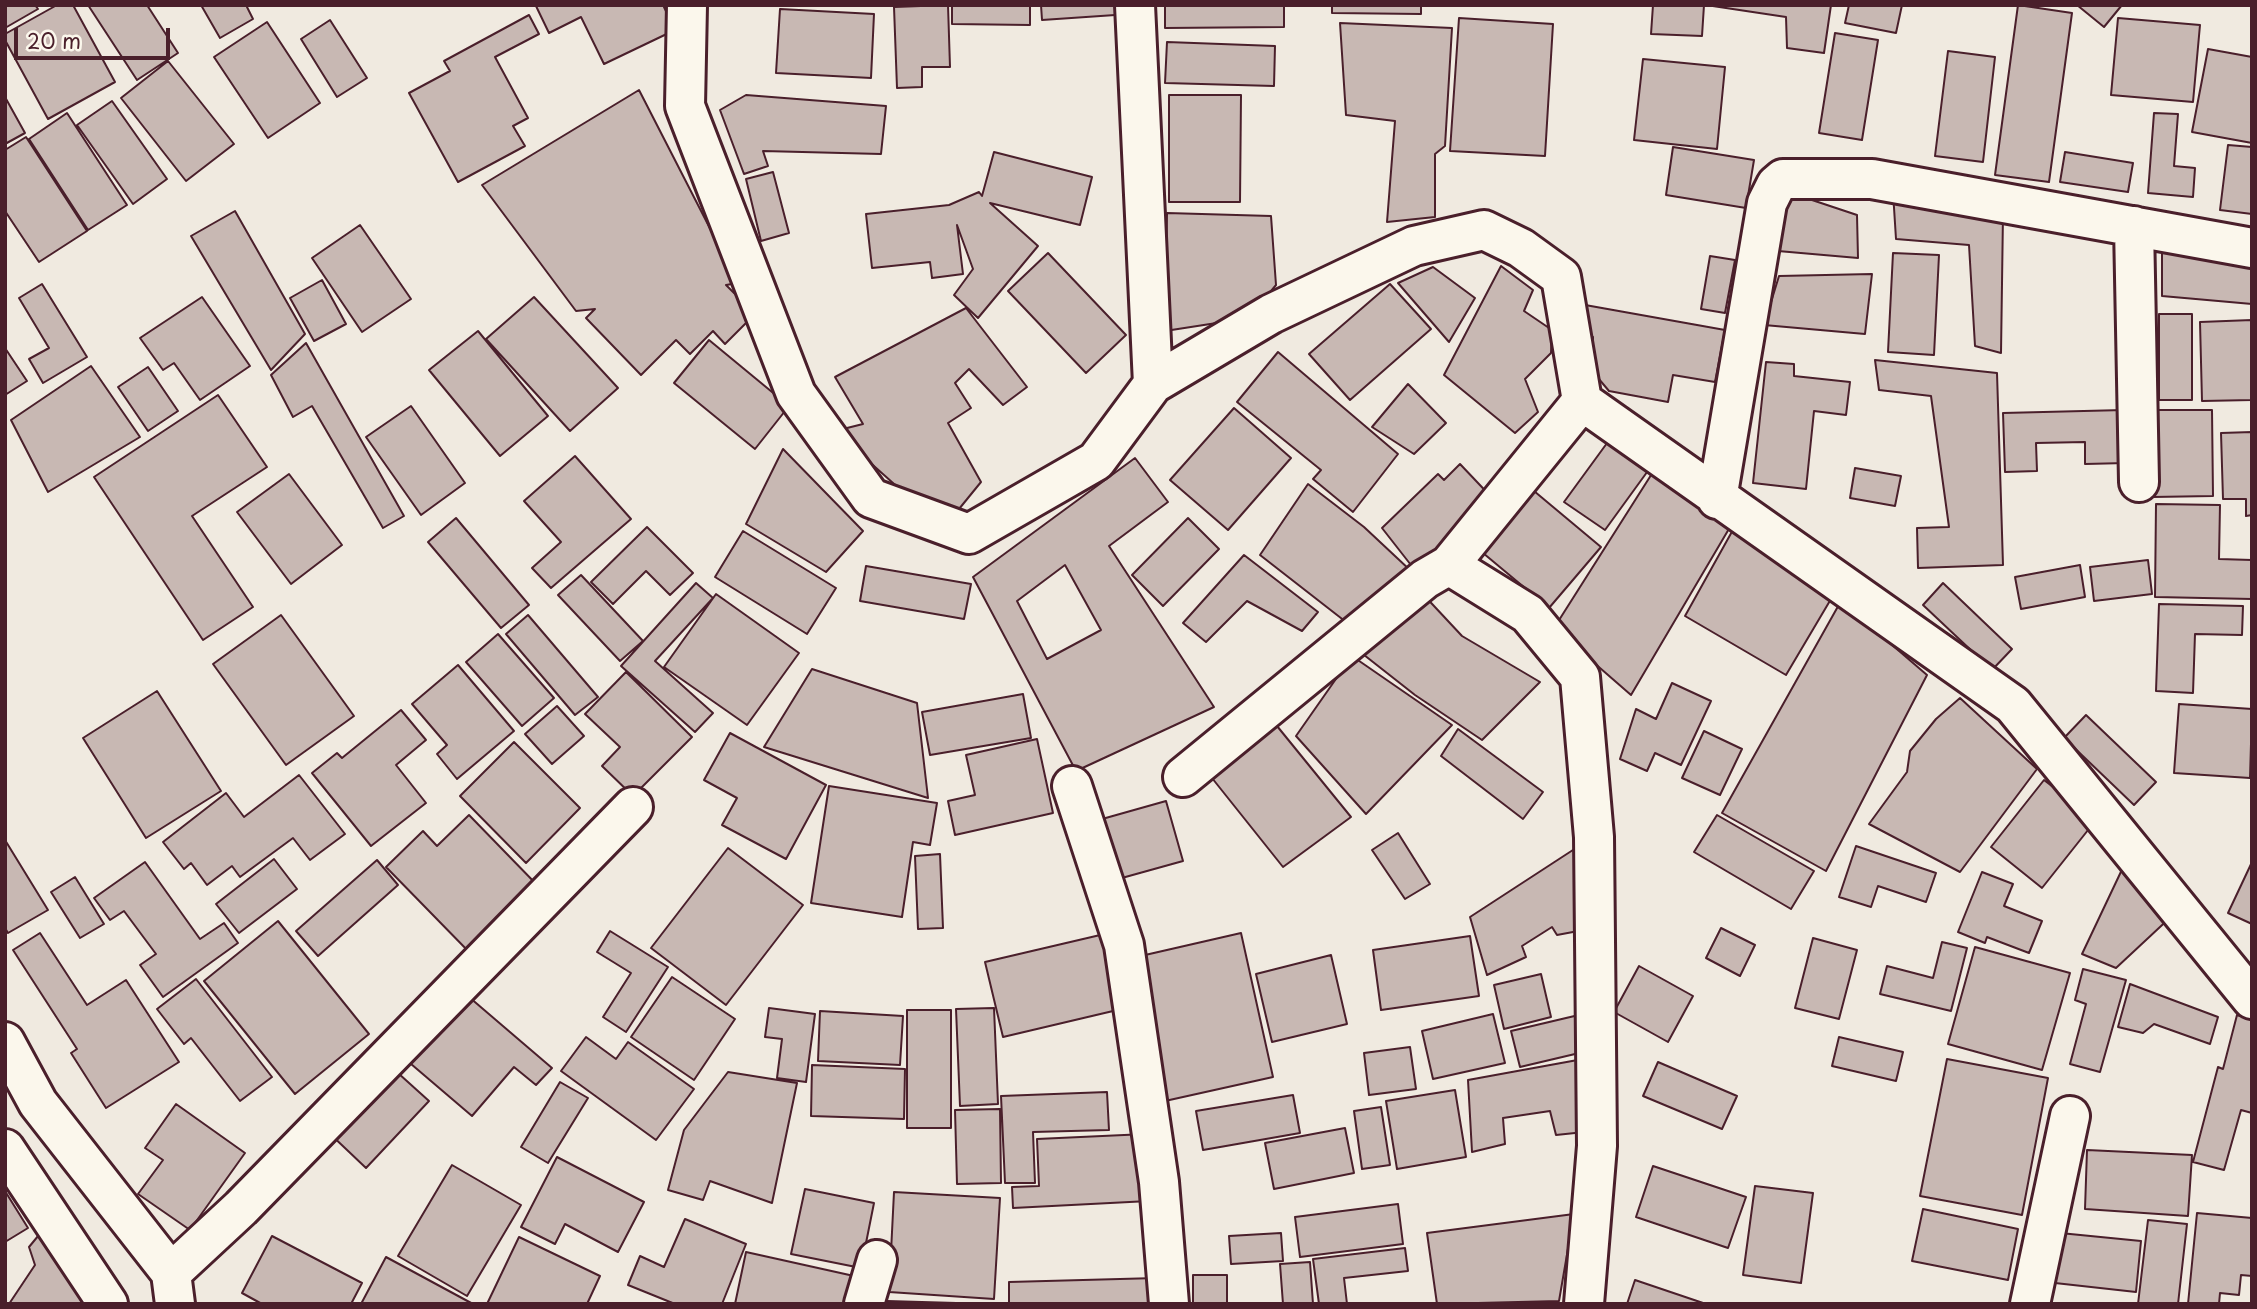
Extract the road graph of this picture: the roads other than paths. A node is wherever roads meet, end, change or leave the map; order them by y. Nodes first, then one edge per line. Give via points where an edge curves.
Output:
1 (687, 5) edge
2 (1135, 5) edge
3 (2134, 226) junction
4 (2252, 248) edge
5 (1153, 384) junction
6 (1582, 401) junction
7 (2139, 482) dead end
8 (1717, 499) junction
9 (1449, 565) junction
10 (1183, 777) dead end
11 (1072, 786) dead end
12 (633, 807) dead end
13 (2252, 999) edge
14 (5, 1042) edge
15 (2070, 1116) dead end
16 (5, 1149) edge
17 (877, 1260) dead end
18 (173, 1288) edge
19 (108, 1304) edge
20 (864, 1304) edge
21 (1169, 1304) edge
22 (1584, 1304) edge
23 (2030, 1304) edge

1 - 5 street via 685,106 796,394 871,498 969,534 1096,461
2 - 5 street
3 - 4 street
3 - 7 street
3 - 8 street via 1872,178 1783,178 1767,203
5 - 6 street via 1271,314 1414,246 1484,230 1521,248 1561,277
6 - 8 street
6 - 9 street
8 - 13 street via 2013,705
9 - 10 street via 1425,579
9 - 22 street via 1528,614 1580,677 1594,837 1597,1146
11 - 21 street via 1124,944 1159,1182
12 - 18 street via 241,1208
14 - 18 street via 38,1103
15 - 23 street
16 - 19 street
17 - 20 street

